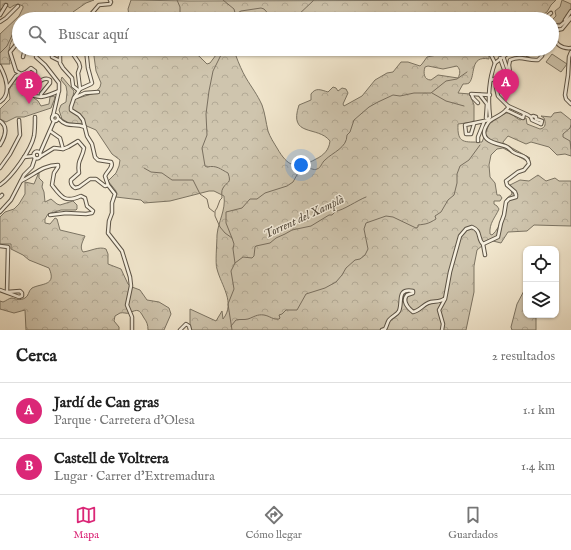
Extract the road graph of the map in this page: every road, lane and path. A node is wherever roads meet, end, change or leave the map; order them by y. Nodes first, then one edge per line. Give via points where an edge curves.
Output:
1 (110, 1) edge
2 (6, 6) dead end
3 (18, 6) dead end
4 (571, 10) edge
5 (94, 12) edge
6 (0, 14) edge
7 (571, 18) edge
8 (0, 22) edge
9 (564, 22) junction
10 (559, 26) edge
11 (559, 30) edge
12 (559, 46) edge
13 (12, 48) edge
14 (571, 48) edge
15 (571, 52) edge
16 (36, 56) edge
17 (52, 56) edge
18 (60, 56) edge
19 (74, 56) edge
20 (87, 56) edge
21 (492, 56) edge
22 (508, 56) edge
23 (542, 56) edge
24 (502, 57) junction
25 (60, 61) junction
26 (510, 61) junction
27 (495, 63) junction
28 (0, 66) edge
29 (22, 74) junction
30 (570, 75) edge
31 (511, 78) junction
32 (491, 80) junction
33 (20, 86) dead end
34 (8, 87) junction
35 (79, 89) junction
36 (495, 89) junction
37 (59, 90) junction
38 (98, 92) dead end
39 (480, 95) junction
40 (490, 95) junction
41 (41, 97) junction
42 (74, 98) junction
43 (0, 102) edge
44 (477, 102) dead end
45 (571, 104) edge
46 (508, 106) junction
47 (506, 110) junction
48 (524, 114) junction
49 (35, 116) dead end
50 (53, 116) junction
51 (58, 119) junction
52 (480, 119) dead end
53 (19, 120) dead end
54 (492, 120) junction
55 (0, 121) edge
56 (54, 121) junction
57 (486, 121) junction
58 (474, 124) junction
59 (541, 124) dead end
60 (85, 127) junction
61 (50, 131) junction
62 (478, 141) dead end
63 (0, 145) edge
64 (63, 148) junction
65 (40, 154) junction
66 (23, 157) junction
67 (35, 157) junction
68 (0, 168) edge
69 (22, 181) junction
70 (0, 185) edge
71 (108, 185) junction
72 (0, 212) edge
73 (50, 215) dead end
74 (483, 244) junction
75 (0, 246) edge
76 (485, 255) dead end
77 (0, 290) edge
78 (7, 292) junction
79 (445, 297) junction
80 (132, 330) edge
81 (180, 330) edge
82 (190, 330) edge
83 (382, 330) edge
84 (442, 330) edge

1 - 5 street via 110,4 100,5
2 - 6 street
3 - 8 street
4 - 9 street
7 - 9 street
7 - 11 street
9 - 10 street
12 - 14 street
13 - 29 street via 10,52 16,71
15 - 30 street via 568,60
16 - 37 street via 57,78
17 - 25 street
18 - 25 street
19 - 35 street via 80,67
20 - 35 street via 92,83
21 - 27 street
22 - 26 street
23 - 26 street via 538,60 520,57
24 - 27 street
24 - 31 street
24 - 32 street via 506,75
25 - 35 street via 72,78 73,86
26 - 31 street
27 - 32 street
28 - 34 street
29 - 34 street via 16,76
29 - 41 street via 31,68 34,69 35,75 30,83 33,87 43,80 50,80
30 - 45 street via 564,95
31 - 36 street via 509,82 498,85
32 - 36 street
32 - 40 street
33 - 41 street via 32,95
34 - 43 street via 5,98
35 - 42 street
36 - 46 street via 499,98
37 - 41 street
37 - 50 street
38 - 42 street via 85,93
39 - 40 street
39 - 44 street via 472,94
39 - 57 street via 487,104
40 - 57 street via 490,117
42 - 60 street via 71,110 80,115
46 - 47 street
46 - 48 street
47 - 48 street via 523,118
47 - 54 street
48 - 59 street via 532,120 533,116 536,117 542,121
49 - 66 street via 34,136
50 - 51 street via 57,115
50 - 56 street
51 - 56 street
51 - 60 street via 68,125
52 - 57 street
53 - 68 street via 20,135
54 - 57 street
54 - 74 street via 486,127 486,138 522,155 529,163 524,170 507,180 508,186 516,192 516,197 506,202 498,237
55 - 63 street via 6,129
56 - 61 street
57 - 58 street
57 - 62 street
58 - 58 street via 471,134 466,134 465,125
60 - 71 street via 95,157 112,164 105,176
61 - 64 street via 60,138
61 - 65 street
64 - 65 street via 54,148
64 - 71 street via 76,141 84,148 78,161 79,173 70,183 73,187 79,187 90,179
65 - 67 street via 39,158
65 - 67 street via 36,152
66 - 67 street
66 - 70 street via 10,177
67 - 69 street
69 - 72 street via 11,200
69 - 73 street via 40,169 58,165 52,185 61,197 67,200 82,196 93,211 86,214
71 - 80 street via 115,194 108,221 108,233 122,252 131,280 127,305 132,317
74 - 76 street
74 - 79 street via 480,242 479,232 472,227 460,236
75 - 78 street via 8,247
77 - 78 street
78 - 78 street via 19,297 22,296 20,291
79 - 83 street via 413,312 404,299 413,291 403,292 398,311
79 - 84 street via 439,310
81 - 82 street via 186,324

